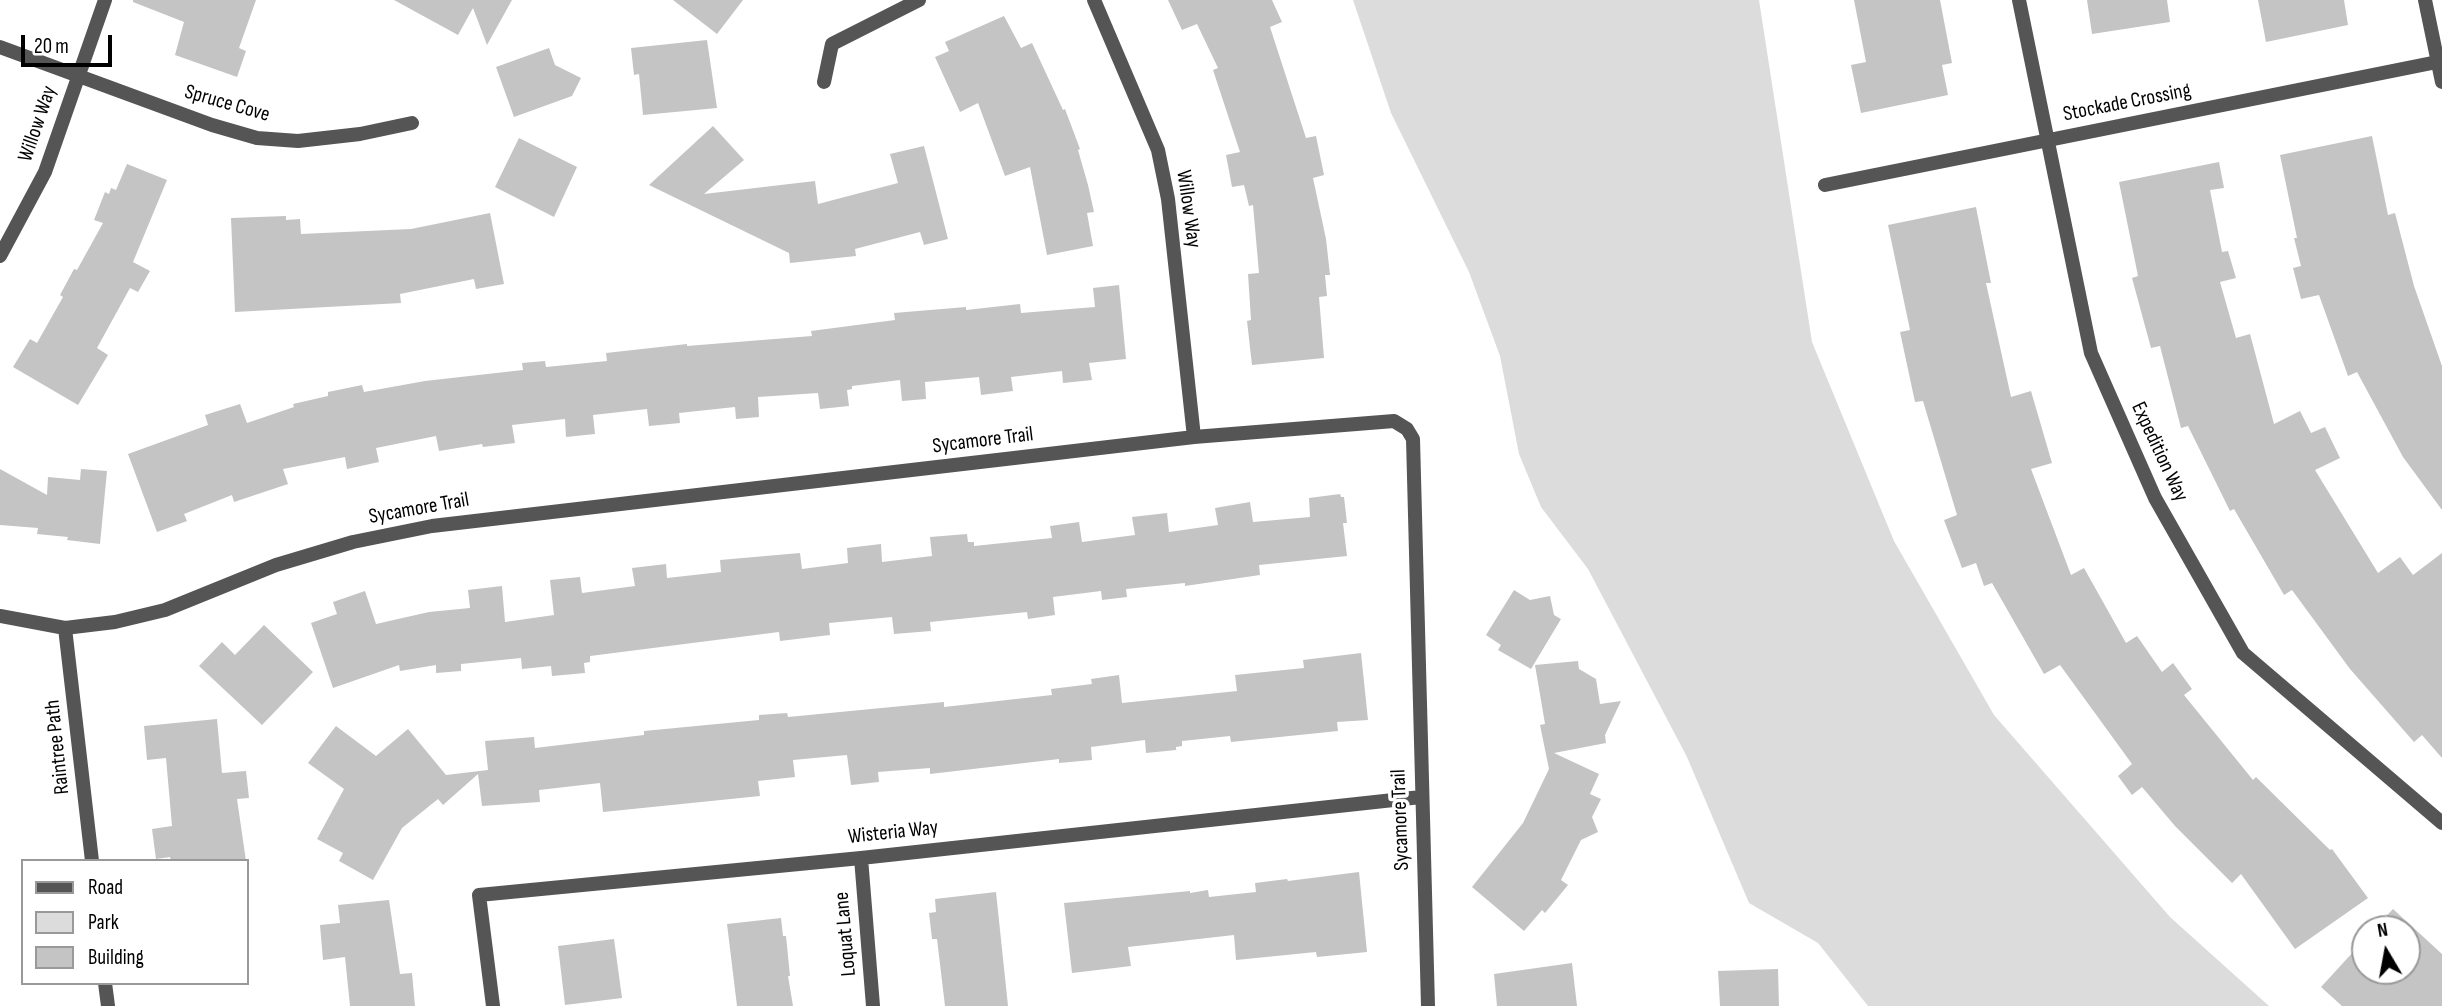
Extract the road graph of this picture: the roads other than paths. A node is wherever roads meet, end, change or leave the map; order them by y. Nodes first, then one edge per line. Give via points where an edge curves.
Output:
1 (105, 0) edge
2 (919, 0) edge
3 (1094, 0) edge
4 (2019, 0) edge
5 (2425, 0) edge
6 (0, 47) edge
7 (2437, 62) junction
8 (77, 75) junction
9 (824, 82) dead end
10 (2442, 82) edge
11 (412, 123) dead end
12 (2047, 141) junction
13 (1825, 185) dead end
14 (0, 256) edge
15 (1194, 437) junction
16 (0, 616) edge
17 (65, 628) junction
18 (1421, 797) junction
19 (2442, 823) edge
20 (861, 858) junction
21 (92, 859) edge
22 (106, 985) edge
23 (108, 1006) edge
24 (493, 1006) edge
25 (873, 1006) edge
26 (1428, 1006) edge

1 - 8 street, Willow Way
2 - 9 street via 832,44
3 - 15 street, Willow Way via 1158,150 1168,199
4 - 12 street, Expedition Way
5 - 7 street
6 - 8 street, Spruce Cove
7 - 10 street
7 - 12 street, Stockade Crossing
8 - 11 street, Spruce Cove via 257,138 298,141
8 - 14 street, Willow Way via 45,172
12 - 13 street, Stockade Crossing
12 - 19 street, Expedition Way via 2091,354 2155,498 2243,653
15 - 17 street, Sycamore Trail via 432,526 353,542 276,565 165,610
15 - 18 street, Sycamore Trail via 1394,421 1407,429 1413,439
16 - 17 street, Sycamore Trail
17 - 21 street, Raintree Path
18 - 20 street, Wisteria Way
18 - 26 street, Sycamore Trail
20 - 24 street, Wisteria Way via 480,895
20 - 25 street, Loquat Lane
22 - 23 street

